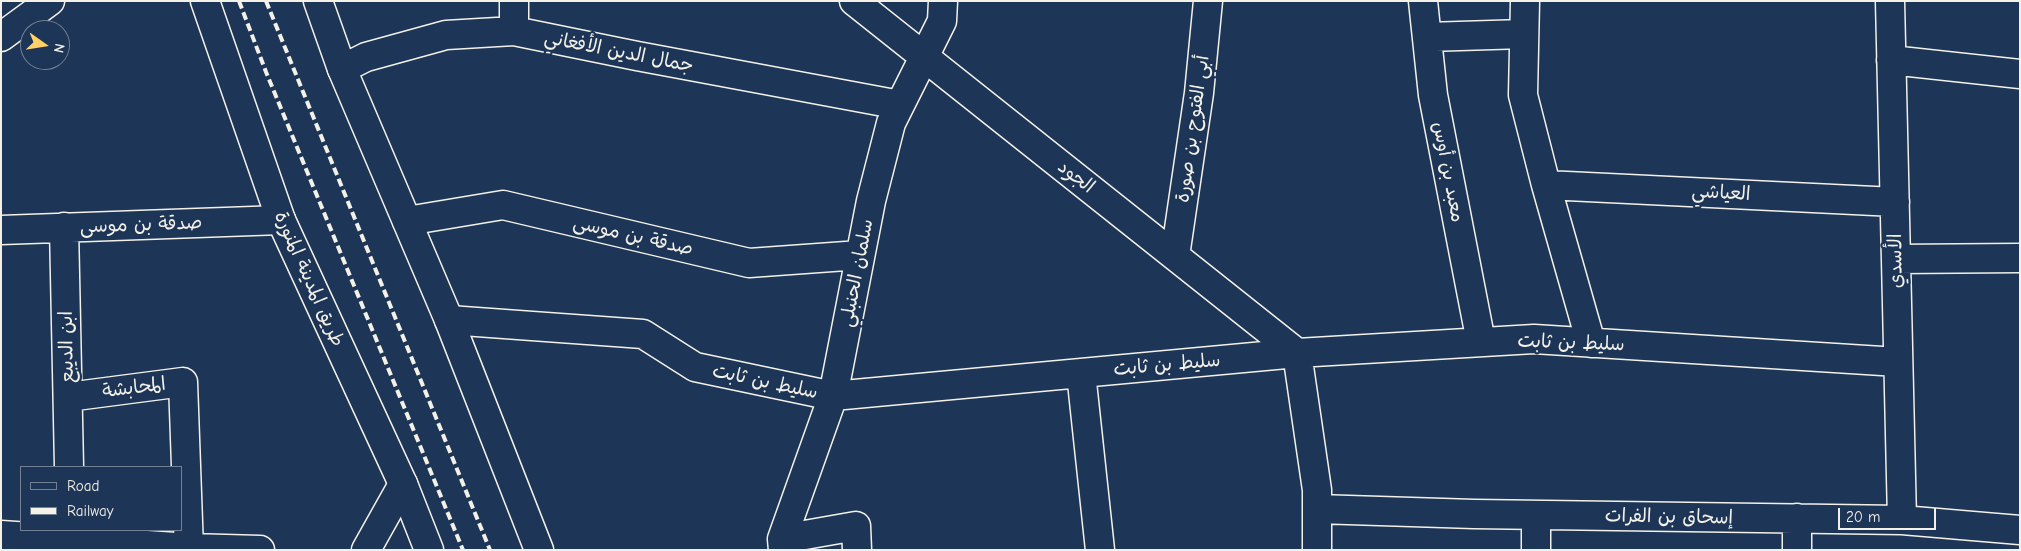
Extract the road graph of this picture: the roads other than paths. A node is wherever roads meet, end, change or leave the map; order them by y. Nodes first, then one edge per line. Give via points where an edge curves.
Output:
1 (50, 1) edge
2 (206, 1) edge
3 (318, 1) edge
4 (514, 1) edge
5 (854, 1) edge
6 (943, 1) edge
7 (1208, 1) edge
8 (1422, 1) edge
9 (1525, 1) edge
10 (1890, 1) edge
11 (514, 31) junction
12 (1524, 34) junction
13 (1, 37) edge
14 (1427, 37) junction
15 (923, 56) junction
16 (1891, 60) junction
17 (342, 69) junction
18 (2020, 74) edge
19 (900, 105) junction
20 (1546, 185) junction
21 (1895, 202) junction
22 (281, 220) junction
23 (407, 221) junction
24 (64, 227) junction
25 (1, 230) edge
26 (860, 255) junction
27 (1175, 256) junction
28 (2020, 258) edge
29 (1896, 259) junction
30 (449, 320) junction
31 (1481, 342) junction
32 (1591, 342) junction
33 (1296, 353) junction
34 (1898, 362) junction
35 (1081, 373) junction
36 (833, 396) junction
37 (68, 397) junction
38 (70, 466) edge
39 (402, 484) junction
40 (1317, 509) junction
41 (1536, 515) junction
42 (1797, 518) junction
43 (1902, 520) junction
44 (2020, 530) edge
45 (1, 535) edge
46 (59, 539) edge
47 (782, 544) edge
48 (189, 549) edge
49 (260, 550) edge
50 (366, 550) edge
51 (429, 550) edge
52 (539, 550) edge
53 (857, 550) edge
54 (1100, 550) edge
55 (1317, 550) edge
56 (1536, 550) edge
57 (1797, 550) edge

1 - 13 street
2 - 22 street, طريق المدينة المنورة
3 - 17 street
4 - 11 street
5 - 15 street, الجود
6 - 15 street, سلمان الحنبلي via 942,21
7 - 27 street, أبي الفتوح بن صورة via 1199,92
8 - 14 street, معبد بن أوس
9 - 12 street
10 - 16 street, الأسدي
11 - 17 street, جمال الدين الأفغاني via 446,35 366,57
11 - 19 street, جمال الدين الأفغاني
12 - 14 street
12 - 20 street via 1523,95
14 - 31 street, معبد بن أوس via 1433,95
15 - 19 street, سلمان الحنبلي
15 - 27 street, الجود
16 - 18 street
16 - 21 street, الأسدي
17 - 23 street
19 - 26 street, سلمان الحنبلي via 884,149
20 - 21 street, العياشي
20 - 32 street
21 - 29 street, الأسدي
22 - 24 street, صدقة بن موسى
22 - 39 street, طريق المدينة المنورة
23 - 26 street, صدقة بن موسى via 503,205 748,263
23 - 30 street
24 - 25 street, صدقة بن موسى
24 - 37 street, ابن الديبع
26 - 36 street, سلمان الحنبلي
27 - 33 street, الجود
28 - 29 street
29 - 34 street, الأسدي
30 - 36 street, سليط بن ثابت via 643,334 695,367
30 - 52 street
31 - 32 street, سليط بن ثابت via 1534,339
31 - 33 street, سليط بن ثابت
32 - 34 street, سليط بن ثابت
33 - 35 street, سليط بن ثابت
33 - 40 street via 1317,490
34 - 43 street, الأسدي
35 - 36 street, سليط بن ثابت
35 - 54 street
36 - 47 street, سلمان الحنبلي
37 - 38 street, ابن الديبع
37 - 48 street, المحابشة via 183,382
39 - 50 street
39 - 51 street, طريق المدينة المنورة
40 - 41 street, إسحاق بن الفرات
40 - 55 street
41 - 42 street, إسحاق بن الفرات
41 - 56 street
42 - 43 street, إسحاق بن الفرات
42 - 57 street
43 - 44 street, إسحاق بن الفرات
45 - 46 street
46 - 48 street
47 - 53 street via 856,526
48 - 49 street

